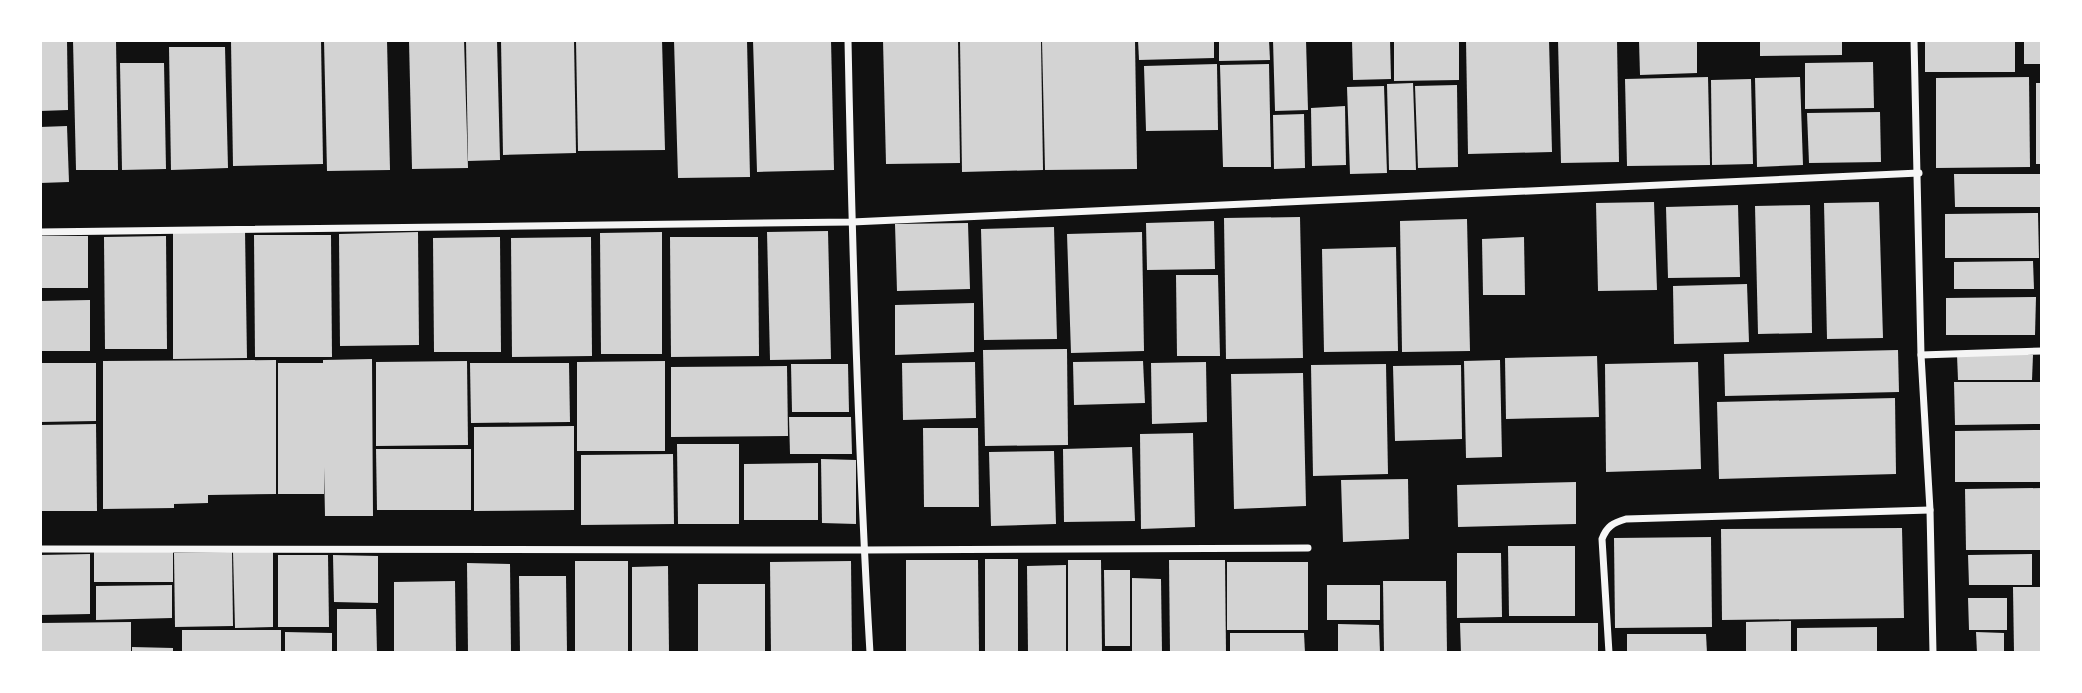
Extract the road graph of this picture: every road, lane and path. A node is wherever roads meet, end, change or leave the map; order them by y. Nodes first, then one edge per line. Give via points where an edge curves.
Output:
1 (849, 40) edge
2 (1914, 40) edge
3 (1919, 173) junction
4 (852, 222) junction
5 (40, 232) edge
6 (2042, 351) edge
7 (1921, 355) junction
8 (1930, 510) junction
9 (1308, 548) dead end
10 (40, 549) edge
11 (864, 550) junction
12 (870, 653) edge
13 (1609, 653) edge
14 (1933, 653) edge

1 - 4 street
2 - 3 street
3 - 4 street
3 - 7 street
4 - 5 street
4 - 11 street
6 - 7 street
7 - 8 street
8 - 13 street via 1613,523 1602,539
8 - 14 street
9 - 11 street
10 - 11 street
11 - 12 street

